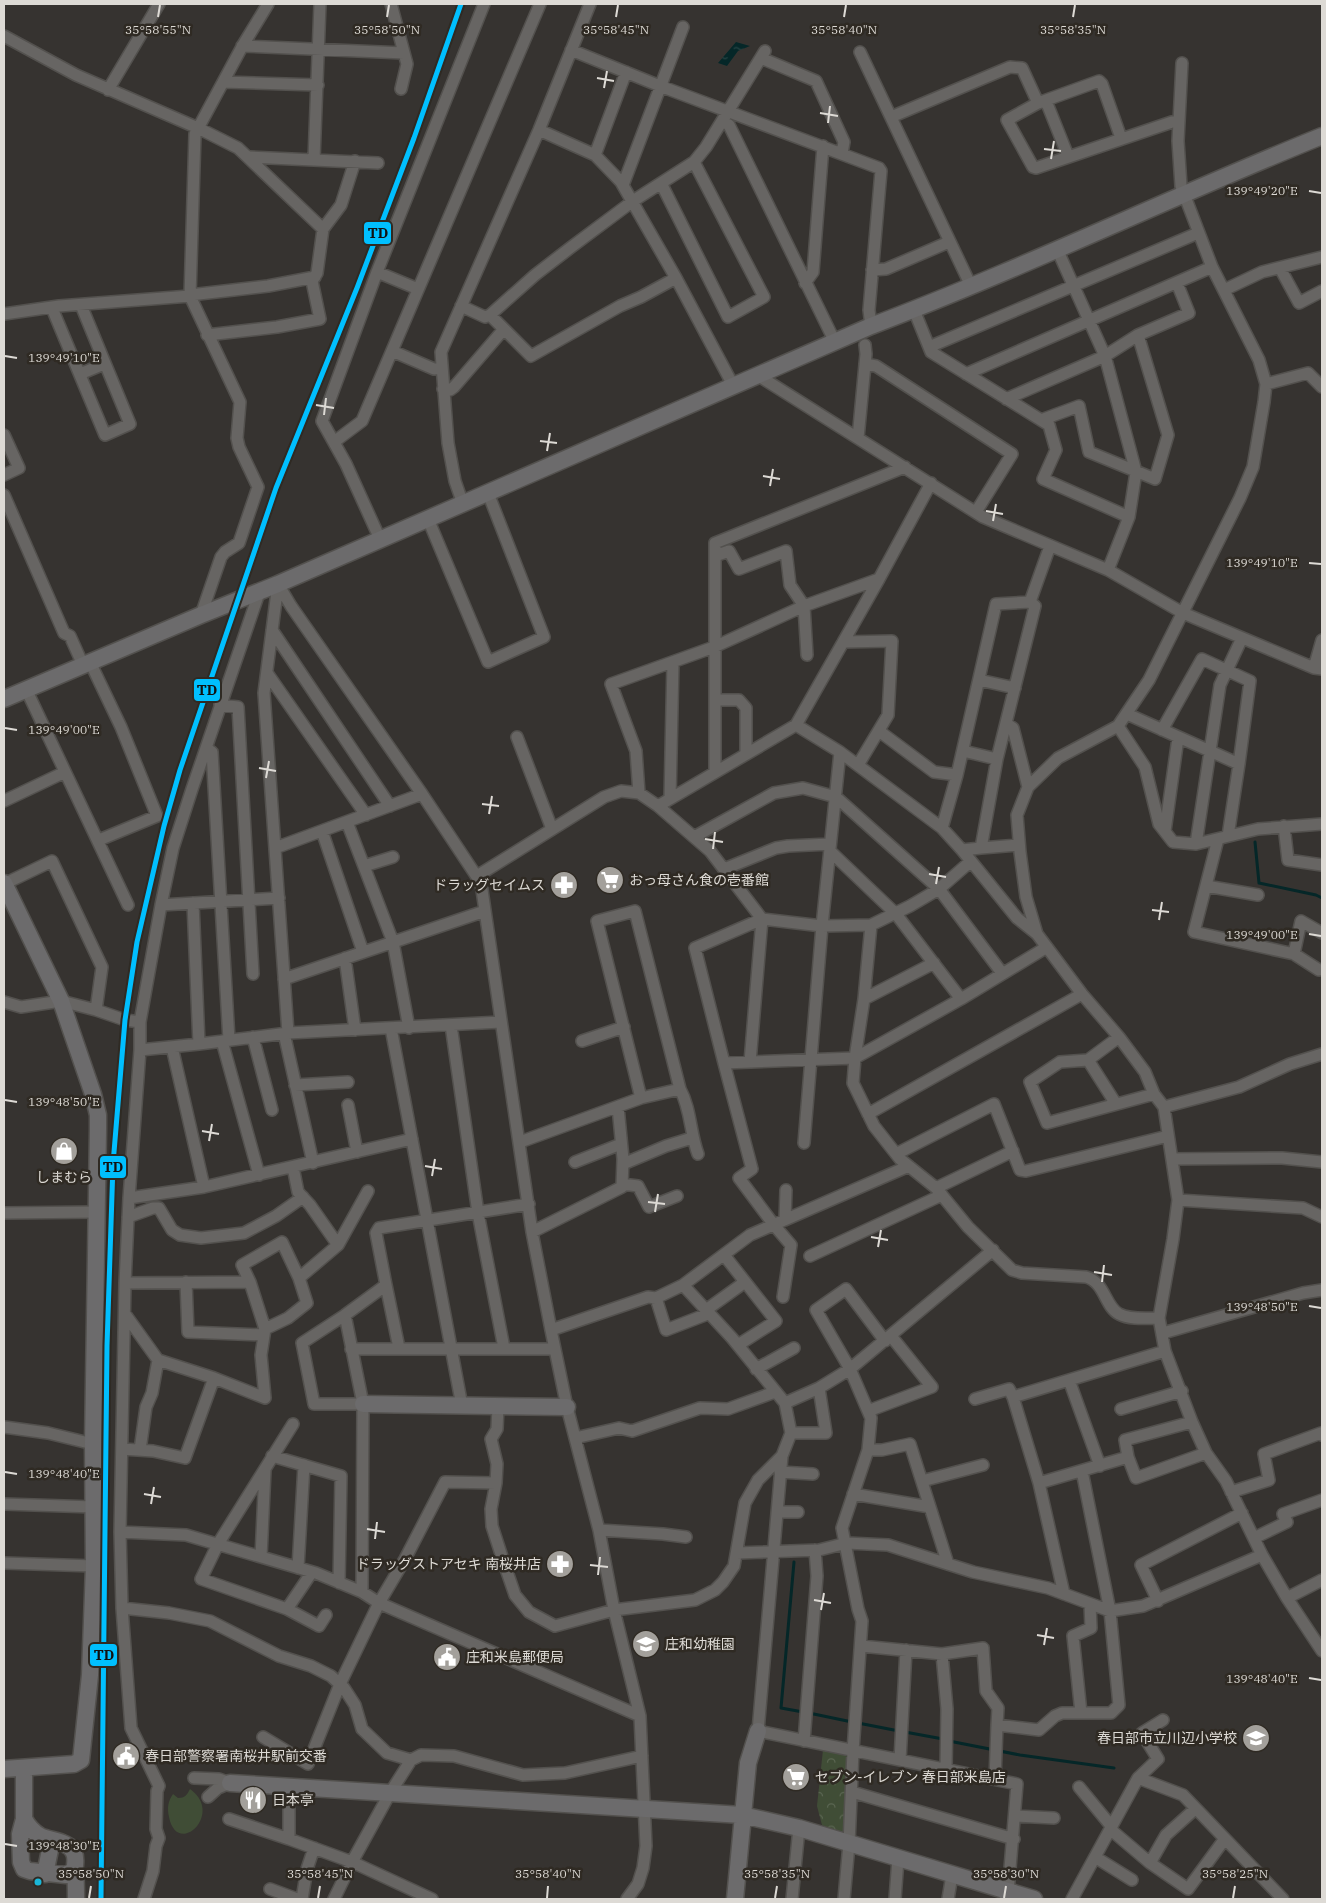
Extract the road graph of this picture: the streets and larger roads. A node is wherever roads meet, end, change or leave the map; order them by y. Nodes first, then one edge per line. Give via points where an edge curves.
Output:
1 (159, 4) edge
2 (268, 4) edge
3 (320, 4) edge
4 (391, 4) edge
5 (484, 4) edge
6 (540, 4) edge
7 (587, 5) edge
8 (684, 27) dead end
9 (4, 36) edge
10 (242, 46) junction
11 (318, 49) junction
12 (571, 50) junction
13 (860, 52) dead end
14 (404, 53) junction
15 (1182, 64) dead end
16 (626, 72) junction
17 (223, 82) junction
18 (318, 85) junction
19 (660, 86) junction
20 (401, 89) dead end
21 (108, 90) junction
22 (1042, 102) junction
23 (728, 110) junction
24 (891, 117) junction
25 (722, 121) junction
26 (1179, 121) junction
27 (198, 128) junction
28 (539, 130) junction
29 (1322, 136) edge
30 (1120, 138) junction
31 (823, 146) junction
32 (842, 153) junction
33 (595, 155) junction
34 (1068, 156) junction
35 (250, 157) junction
36 (314, 159) junction
37 (355, 161) junction
38 (694, 162) junction
39 (378, 163) dead end
40 (661, 184) junction
41 (623, 185) junction
42 (1184, 193) junction
43 (633, 201) junction
44 (322, 229) junction
45 (1198, 232) junction
46 (949, 242) junction
47 (1057, 249) junction
48 (1322, 257) edge
49 (1212, 267) junction
50 (1280, 268) junction
51 (872, 270) junction
52 (377, 272) junction
53 (315, 277) junction
54 (676, 278) junction
55 (1177, 283) junction
56 (805, 284) junction
57 (971, 286) junction
58 (1074, 286) junction
59 (418, 289) junction
60 (1224, 290) junction
61 (1322, 291) edge
62 (190, 296) junction
63 (81, 305) junction
64 (461, 306) junction
65 (52, 308) junction
66 (914, 310) junction
67 (4, 314) edge
68 (490, 316) junction
69 (1089, 322) junction
70 (871, 326) junction
71 (504, 329) junction
72 (207, 335) junction
73 (1138, 335) junction
74 (835, 342) junction
75 (865, 345) dead end
76 (929, 347) junction
77 (392, 351) junction
78 (1105, 356) junction
79 (104, 364) junction
80 (865, 364) junction
81 (442, 368) junction
82 (80, 374) junction
83 (966, 374) junction
84 (759, 376) junction
85 (1266, 384) junction
86 (734, 387) junction
87 (1322, 387) edge
88 (443, 389) junction
89 (1006, 399) junction
90 (1041, 420) junction
91 (4, 435) edge
92 (858, 438) junction
93 (334, 442) junction
94 (905, 467) junction
95 (1136, 472) junction
96 (4, 475) edge
97 (931, 483) junction
98 (488, 493) junction
99 (4, 495) edge
100 (463, 504) junction
101 (976, 512) junction
102 (1129, 516) junction
103 (428, 519) junction
104 (15, 523) junction
105 (4, 528) edge
106 (380, 539) junction
107 (1050, 546) junction
108 (714, 556) junction
109 (1108, 570) junction
110 (879, 579) junction
111 (278, 584) junction
112 (258, 592) junction
113 (1030, 602) junction
114 (804, 606) junction
115 (1183, 613) junction
116 (201, 615) junction
117 (272, 630) junction
118 (1242, 638) junction
119 (1322, 640) edge
120 (843, 642) junction
121 (714, 648) junction
122 (807, 655) dead end
123 (673, 662) junction
124 (86, 664) junction
125 (1318, 669) edge
126 (1226, 670) junction
127 (267, 673) junction
128 (979, 680) junction
129 (1015, 688) junction
130 (26, 689) junction
131 (4, 699) edge
132 (715, 700) junction
133 (220, 705) junction
134 (1127, 714) junction
135 (1007, 724) junction
136 (796, 725) junction
137 (1118, 726) junction
138 (1162, 730) junction
139 (879, 731) junction
140 (517, 737) dead end
141 (1178, 738) junction
142 (206, 748) junction
143 (963, 751) junction
144 (1209, 751) junction
145 (840, 752) junction
146 (746, 754) junction
147 (997, 759) junction
148 (1239, 764) junction
149 (858, 765) junction
150 (65, 772) junction
151 (715, 772) junction
152 (957, 775) junction
153 (1028, 787) junction
154 (639, 793) junction
155 (422, 794) junction
156 (836, 797) junction
157 (670, 799) junction
158 (4, 801) edge
159 (390, 806) junction
160 (658, 806) junction
161 (366, 815) junction
162 (348, 822) junction
163 (1322, 824) edge
164 (1284, 826) junction
165 (942, 828) junction
166 (552, 829) junction
167 (322, 831) junction
168 (1164, 831) junction
169 (694, 836) junction
170 (1223, 838) junction
171 (99, 840) junction
172 (1196, 844) junction
173 (1019, 845) junction
174 (275, 848) junction
175 (830, 848) junction
176 (981, 848) junction
177 (962, 850) junction
178 (394, 856) dead end
179 (971, 862) junction
180 (1322, 864) edge
181 (364, 866) junction
182 (724, 869) junction
183 (477, 876) junction
184 (4, 883) edge
185 (1206, 886) junction
186 (939, 889) junction
187 (1258, 895) dead end
188 (279, 898) junction
189 (247, 900) junction
190 (221, 902) junction
191 (193, 904) junction
192 (128, 905) dead end
193 (160, 906) junction
194 (485, 911) junction
195 (896, 914) junction
196 (762, 918) junction
197 (871, 925) junction
198 (822, 926) junction
199 (1037, 934) junction
200 (1322, 934) edge
201 (393, 942) junction
202 (1047, 947) junction
203 (363, 952) junction
204 (1294, 954) junction
205 (345, 958) junction
206 (934, 963) junction
207 (1319, 970) dead end
208 (1002, 973) junction
209 (253, 974) dead end
210 (284, 979) junction
211 (1082, 994) junction
212 (864, 999) junction
213 (962, 999) junction
214 (61, 1001) junction
215 (4, 1002) edge
216 (96, 1010) junction
217 (140, 1022) junction
218 (501, 1022) junction
219 (451, 1025) junction
220 (624, 1027) junction
221 (391, 1028) junction
222 (409, 1028) junction
223 (355, 1030) junction
224 (286, 1033) junction
225 (253, 1037) junction
226 (1119, 1037) junction
227 (225, 1040) junction
228 (582, 1041) dead end
229 (200, 1044) junction
230 (172, 1047) junction
231 (140, 1050) junction
232 (1322, 1054) edge
233 (855, 1058) junction
234 (811, 1059) junction
235 (1088, 1060) junction
236 (750, 1062) junction
237 (724, 1063) junction
238 (348, 1082) dead end
239 (295, 1085) junction
240 (680, 1089) junction
241 (1154, 1094) junction
242 (641, 1098) junction
243 (1116, 1104) junction
244 (348, 1105) dead end
245 (618, 1107) junction
246 (1164, 1108) junction
247 (272, 1110) dead end
248 (868, 1114) junction
249 (1168, 1136) junction
250 (692, 1138) junction
251 (412, 1139) junction
252 (520, 1142) junction
253 (804, 1143) dead end
254 (621, 1144) junction
255 (1012, 1151) junction
256 (356, 1152) junction
257 (698, 1154) dead end
258 (896, 1154) junction
259 (1172, 1159) junction
260 (313, 1162) junction
261 (575, 1162) dead end
262 (1322, 1162) edge
263 (622, 1164) junction
264 (909, 1166) junction
265 (293, 1167) junction
266 (259, 1175) junction
267 (622, 1184) junction
268 (204, 1187) junction
269 (786, 1190) dead end
270 (368, 1191) dead end
271 (939, 1192) junction
272 (677, 1196) dead end
273 (303, 1197) junction
274 (129, 1198) junction
275 (1178, 1200) junction
276 (529, 1204) junction
277 (97, 1212) junction
278 (478, 1212) junction
279 (4, 1213) edge
280 (128, 1217) junction
281 (1322, 1217) edge
282 (785, 1220) junction
283 (427, 1221) junction
284 (774, 1225) junction
285 (532, 1232) junction
286 (338, 1245) junction
287 (993, 1250) junction
288 (724, 1254) junction
289 (810, 1256) dead end
290 (298, 1278) junction
291 (186, 1282) junction
292 (250, 1282) junction
293 (745, 1282) junction
294 (125, 1284) junction
295 (386, 1285) junction
296 (683, 1286) junction
297 (1322, 1290) edge
298 (656, 1298) junction
299 (783, 1298) dead end
300 (706, 1310) junction
301 (125, 1314) junction
302 (345, 1315) junction
303 (1159, 1318) junction
304 (550, 1330) junction
305 (264, 1332) junction
306 (1163, 1333) junction
307 (888, 1338) junction
308 (738, 1345) junction
309 (399, 1348) junction
310 (451, 1348) junction
311 (504, 1348) junction
312 (794, 1348) dead end
313 (351, 1349) junction
314 (555, 1349) junction
315 (1165, 1350) junction
316 (158, 1360) junction
317 (756, 1369) junction
318 (850, 1369) junction
319 (214, 1378) junction
320 (1069, 1380) junction
321 (819, 1388) junction
322 (1182, 1391) junction
323 (775, 1392) junction
324 (1013, 1397) junction
325 (975, 1399) dead end
326 (785, 1403) junction
327 (363, 1404) junction
328 (462, 1406) junction
329 (498, 1406) junction
330 (567, 1407) junction
331 (1121, 1409) dead end
332 (868, 1411) junction
333 (1192, 1422) junction
334 (293, 1424) dead end
335 (4, 1427) edge
336 (791, 1432) junction
337 (1322, 1435) edge
338 (576, 1438) junction
339 (93, 1444) junction
340 (122, 1449) junction
341 (140, 1450) junction
342 (868, 1450) junction
343 (1206, 1453) junction
344 (272, 1456) junction
345 (782, 1456) junction
346 (1128, 1457) junction
347 (304, 1465) junction
348 (983, 1465) dead end
349 (1100, 1466) junction
350 (265, 1468) junction
351 (1082, 1471) junction
352 (780, 1472) junction
353 (813, 1474) dead end
354 (922, 1481) junction
355 (496, 1483) junction
356 (1040, 1483) junction
357 (1231, 1492) junction
358 (853, 1494) junction
359 (1322, 1500) edge
360 (4, 1504) edge
361 (94, 1506) junction
362 (930, 1507) junction
363 (778, 1512) junction
364 (798, 1512) dead end
365 (1242, 1513) junction
366 (599, 1530) junction
367 (120, 1532) junction
368 (686, 1537) dead end
369 (1254, 1538) junction
370 (846, 1543) junction
371 (218, 1544) junction
372 (815, 1550) junction
373 (772, 1552) junction
374 (738, 1553) junction
375 (1262, 1555) junction
376 (261, 1557) junction
377 (4, 1563) edge
378 (948, 1564) junction
379 (94, 1566) junction
380 (298, 1568) junction
381 (312, 1572) junction
382 (1322, 1580) edge
383 (339, 1583) junction
384 (362, 1592) junction
385 (1064, 1594) junction
386 (1288, 1598) junction
387 (1158, 1600) junction
388 (379, 1603) junction
389 (1090, 1604) junction
390 (122, 1608) junction
391 (287, 1610) junction
392 (614, 1610) junction
393 (1110, 1611) junction
394 (326, 1615) dead end
395 (861, 1646) junction
396 (906, 1650) junction
397 (1322, 1651) edge
398 (942, 1654) junction
399 (340, 1684) junction
400 (1081, 1713) junction
401 (640, 1716) junction
402 (1163, 1720) dead end
403 (997, 1725) junction
404 (758, 1731) junction
405 (263, 1737) dead end
406 (804, 1741) junction
407 (853, 1751) junction
408 (642, 1756) junction
409 (410, 1760) junction
410 (900, 1760) junction
411 (24, 1768) junction
412 (4, 1769) edge
413 (946, 1769) junction
414 (194, 1778) dead end
415 (1138, 1778) junction
416 (995, 1779) junction
417 (230, 1783) junction
418 (289, 1786) junction
419 (1079, 1786) dead end
420 (852, 1792) junction
421 (390, 1793) junction
422 (208, 1797) dead end
423 (645, 1809) junction
424 (1195, 1809) junction
425 (742, 1814) junction
426 (1015, 1816) junction
427 (1054, 1818) dead end
428 (24, 1819) junction
429 (229, 1819) dead end
430 (798, 1828) junction
431 (1111, 1828) junction
432 (289, 1839) junction
433 (1014, 1839) junction
434 (52, 1840) junction
435 (1224, 1840) junction
436 (849, 1844) junction
437 (314, 1848) junction
438 (1095, 1857) junction
439 (898, 1859) junction
440 (352, 1862) junction
441 (1150, 1863) junction
442 (74, 1870) junction
443 (45, 1874) junction
444 (952, 1875) junction
445 (1132, 1880) dead end
446 (270, 1889) dead end
447 (1007, 1895) edge
448 (76, 1899) edge
449 (144, 1899) edge
450 (297, 1899) edge
451 (302, 1899) edge
452 (334, 1899) edge
453 (432, 1899) edge
454 (627, 1899) edge
455 (735, 1899) edge
456 (792, 1899) edge
457 (844, 1899) edge
458 (895, 1899) edge
459 (948, 1899) edge
460 (1034, 1899) edge
461 (1072, 1899) edge
462 (1283, 1899) edge

1 - 21 street
2 - 10 street
3 - 11 street
4 - 14 street
5 - 52 street
6 - 59 street
7 - 12 street
8 - 19 street
9 - 21 street
10 - 11 street
10 - 17 street
11 - 14 street
11 - 18 street
12 - 16 street
12 - 28 street
13 - 24 street
14 - 20 street via 407,64
15 - 26 street
16 - 19 street
16 - 33 street
17 - 18 street
17 - 27 street
18 - 36 street
19 - 23 street
19 - 41 street
21 - 27 street
22 - 24 street via 1022,68 1010,67
22 - 30 street via 1099,81
22 - 34 street
22 - 34 street via 1007,120 1033,167
23 - 25 street
23 - 31 street
23 - 32 street via 763,55 816,81 844,142
24 - 46 street
25 - 38 street
25 - 56 street via 729,125
26 - 30 street
26 - 42 street via 1181,186
27 - 35 street
27 - 62 street via 195,134
28 - 33 street
28 - 64 street
29 - 42 street
30 - 34 street
31 - 32 street
31 - 56 street via 813,272
32 - 51 street via 875,165 881,171
33 - 41 street
35 - 36 street
35 - 44 street
36 - 37 street
37 - 39 street
37 - 44 street via 341,205
38 - 40 street
38 - 40 street via 764,297 728,317
40 - 43 street
41 - 43 street
42 - 45 street
42 - 47 street
43 - 54 street
43 - 68 street via 535,275
44 - 53 street
45 - 49 street
45 - 58 street
46 - 51 street via 886,269
46 - 57 street
47 - 57 street
47 - 58 street
48 - 50 street
49 - 55 street
49 - 60 street
50 - 60 street via 1262,272
50 - 61 street via 1299,303
51 - 70 street
52 - 59 street
52 - 93 street via 322,421
53 - 62 street
53 - 72 street via 312,281 320,319 277,328
54 - 71 street via 531,356
54 - 86 street
55 - 69 street
55 - 73 street via 1189,313
56 - 74 street
57 - 66 street
58 - 69 street
58 - 76 street
59 - 77 street
60 - 85 street via 1253,345
62 - 63 street
62 - 72 street
63 - 65 street
63 - 79 street
64 - 68 street via 485,318
64 - 81 street via 440,352
65 - 67 street
65 - 82 street
66 - 70 street
66 - 76 street
68 - 71 street
69 - 78 street
69 - 83 street
70 - 74 street
71 - 88 street via 454,387
72 - 116 street via 240,402 237,438 258,487 239,544 220,557
73 - 78 street
73 - 95 street via 1168,435 1155,479
74 - 84 street
75 - 80 street
76 - 83 street via 931,352
77 - 81 street via 434,369
77 - 93 street via 362,421
78 - 89 street
78 - 95 street
79 - 82 street
79 - 82 street via 130,424 105,435
80 - 92 street
80 - 101 street via 876,366 1012,454
81 - 88 street
83 - 89 street
84 - 86 street
84 - 92 street
85 - 87 street via 1308,373
85 - 115 street via 1253,467
86 - 98 street
88 - 100 street via 448,443
89 - 90 street
90 - 95 street via 1079,406 1089,452
90 - 102 street via 1049,425 1056,450 1043,480
91 - 96 street via 19,468
92 - 94 street
93 - 106 street
94 - 97 street
94 - 108 street via 715,543
95 - 102 street
97 - 101 street
97 - 110 street
98 - 100 street
98 - 103 street via 544,637 488,662
99 - 104 street
100 - 103 street
101 - 107 street
102 - 109 street
103 - 106 street
104 - 105 street
104 - 124 street via 64,633 70,636
106 - 111 street
107 - 109 street
107 - 113 street
108 - 114 street via 729,551 739,569 786,551 790,585
108 - 121 street
109 - 115 street
110 - 114 street
110 - 120 street
111 - 112 street
111 - 117 street
111 - 155 street
112 - 116 street
112 - 133 street
113 - 128 street via 996,604
113 - 129 street via 1035,606
114 - 121 street
114 - 122 street
115 - 118 street
115 - 134 street via 1149,680
116 - 124 street
117 - 127 street
117 - 159 street
118 - 125 street
118 - 126 street
119 - 125 street
120 - 136 street
120 - 139 street via 892,641 888,715
121 - 123 street
121 - 132 street
123 - 154 street via 611,684 636,751
123 - 157 street
124 - 130 street
124 - 171 street via 121,727 158,816
126 - 138 street via 1202,659
126 - 144 street via 1220,685
126 - 148 street via 1250,680
127 - 161 street
127 - 174 street via 264,693
128 - 129 street
128 - 143 street
129 - 135 street
130 - 131 street
130 - 150 street
132 - 146 street via 738,700 746,708
132 - 151 street
133 - 142 street
133 - 189 street via 238,707
134 - 137 street
134 - 138 street
135 - 147 street
135 - 153 street via 1013,728
136 - 145 street
136 - 146 street
137 - 153 street via 1058,758
137 - 168 street via 1145,767 1159,824
138 - 141 street
139 - 149 street
139 - 152 street via 934,772
140 - 166 street
141 - 144 street
141 - 168 street
142 - 190 street via 212,752
142 - 193 street via 173,848
143 - 147 street
143 - 152 street
144 - 148 street
144 - 172 street
145 - 149 street
145 - 156 street
146 - 151 street
147 - 176 street
148 - 170 street
149 - 165 street
150 - 158 street
150 - 171 street
151 - 157 street
152 - 165 street
153 - 173 street via 1017,815
154 - 160 street
154 - 166 street via 621,791 604,797
155 - 159 street
155 - 183 street
156 - 169 street via 803,788 774,793
156 - 175 street
156 - 186 street
157 - 160 street
159 - 161 street
160 - 169 street
161 - 162 street
162 - 167 street
162 - 181 street
163 - 164 street
164 - 170 street
164 - 180 street via 1288,860
165 - 177 street
166 - 183 street
167 - 174 street
167 - 203 street
168 - 172 street via 1173,842
169 - 182 street
170 - 172 street
170 - 185 street
171 - 192 street
173 - 176 street
173 - 199 street via 1026,897
174 - 188 street
175 - 182 street via 776,848
175 - 195 street
175 - 198 street
176 - 177 street
177 - 179 street
178 - 181 street
179 - 186 street
179 - 199 street via 1017,918
181 - 201 street
182 - 196 street
183 - 194 street
184 - 214 street
184 - 216 street via 52,861 102,967
185 - 187 street
185 - 204 street via 1194,932
186 - 195 street
186 - 208 street
188 - 189 street
188 - 210 street
189 - 190 street
189 - 209 street
190 - 191 street
190 - 227 street
191 - 193 street
191 - 229 street
193 - 217 street
194 - 201 street
194 - 218 street
195 - 197 street
195 - 206 street
196 - 198 street
196 - 236 street
196 - 237 street via 695,948
197 - 198 street
197 - 212 street
198 - 234 street
199 - 202 street
200 - 204 street via 1301,921
201 - 203 street
201 - 222 street
202 - 208 street
202 - 211 street
203 - 205 street
204 - 207 street
205 - 210 street
205 - 223 street
206 - 212 street
206 - 213 street
208 - 213 street
210 - 224 street
211 - 226 street
211 - 248 street
212 - 233 street
213 - 233 street
214 - 215 street via 21,1007
214 - 216 street
214 - 277 street via 98,1115
216 - 217 street
217 - 231 street
218 - 219 street
218 - 252 street
219 - 222 street
219 - 278 street
220 - 228 street
220 - 240 street via 597,921 635,911
220 - 242 street
221 - 222 street
221 - 223 street
221 - 251 street
223 - 224 street
224 - 225 street
224 - 239 street
225 - 227 street
225 - 247 street
226 - 235 street
226 - 241 street via 1145,1072
227 - 229 street
227 - 266 street
229 - 230 street
230 - 231 street
230 - 268 street
231 - 274 street
232 - 246 street via 1290,1064 1239,1087
233 - 234 street
233 - 248 street via 853,1083
234 - 236 street
234 - 253 street
235 - 243 street
235 - 243 street via 1060,1062 1030,1082 1047,1123
236 - 237 street
237 - 284 street via 752,1169 739,1178
238 - 239 street
239 - 260 street
240 - 242 street
240 - 250 street via 686,1099
241 - 243 street
241 - 246 street
242 - 245 street
244 - 256 street
245 - 252 street
245 - 254 street
246 - 249 street
248 - 258 street
249 - 255 street via 1026,1171 1020,1170
249 - 259 street
250 - 257 street
250 - 263 street
251 - 256 street
251 - 283 street
252 - 276 street
254 - 261 street
254 - 263 street
255 - 258 street via 994,1104
255 - 271 street
256 - 260 street
258 - 264 street
259 - 262 street via 1282,1158
259 - 275 street
260 - 265 street
263 - 267 street
264 - 271 street
264 - 282 street
265 - 266 street
265 - 273 street via 298,1192
266 - 268 street
267 - 272 street via 638,1186 649,1207
267 - 285 street via 622,1187
268 - 274 street
269 - 282 street
270 - 286 street
271 - 287 street via 968,1228
271 - 289 street
273 - 280 street via 244,1233 201,1238 180,1235 172,1230 159,1208
273 - 286 street
274 - 280 street
275 - 281 street via 1303,1208
275 - 303 street
276 - 278 street
276 - 285 street
277 - 279 street
277 - 339 street
278 - 283 street
278 - 311 street
280 - 294 street
282 - 284 street
283 - 295 street via 379,1228 376,1233
283 - 310 street
284 - 288 street via 750,1235
284 - 299 street via 791,1245
285 - 304 street
286 - 290 street
287 - 303 street via 1012,1270 1094,1279 1117,1313
287 - 307 street
288 - 293 street
288 - 296 street
290 - 292 street via 282,1242 242,1264
290 - 305 street via 307,1303
291 - 292 street
291 - 294 street
291 - 305 street via 188,1332
292 - 305 street
293 - 300 street
293 - 308 street via 776,1321
294 - 301 street
295 - 302 street
295 - 309 street
296 - 298 street
296 - 300 street
297 - 306 street
298 - 300 street via 666,1330 705,1315
298 - 304 street via 648,1297
300 - 308 street
301 - 316 street
301 - 340 street
302 - 313 street
302 - 327 street via 302,1343 314,1404
303 - 306 street
304 - 314 street
305 - 319 street via 261,1355 265,1398
306 - 315 street
307 - 318 street
307 - 318 street via 846,1289 816,1310
307 - 332 street via 932,1387
308 - 317 street
309 - 310 street
309 - 313 street
310 - 311 street
310 - 328 street
311 - 314 street
312 - 317 street
313 - 327 street
314 - 330 street
315 - 320 street
315 - 322 street
316 - 319 street
316 - 341 street via 146,1407
317 - 323 street
318 - 321 street
318 - 332 street
319 - 341 street via 185,1458
320 - 324 street
320 - 349 street
321 - 326 street
321 - 336 street via 826,1433
322 - 331 street
322 - 333 street
323 - 326 street
323 - 338 street via 728,1409 700,1408 632,1431 619,1428
324 - 325 street via 1008,1389
324 - 356 street
326 - 336 street
327 - 328 street
327 - 384 street
328 - 329 street
329 - 330 street
329 - 355 street via 497,1429 491,1439 497,1464
330 - 338 street
332 - 342 street via 871,1418
333 - 343 street
333 - 346 street via 1125,1440
334 - 344 street
335 - 339 street
336 - 345 street
337 - 357 street via 1322,1432 1264,1454 1269,1480
338 - 366 street
339 - 361 street
340 - 341 street
340 - 367 street
342 - 354 street via 910,1444
342 - 358 street
343 - 346 street via 1136,1478
343 - 357 street
344 - 347 street
344 - 350 street
345 - 352 street
345 - 374 street via 758,1480 744,1503
346 - 349 street
347 - 380 street
347 - 383 street via 341,1476
348 - 354 street
349 - 351 street
350 - 371 street
350 - 376 street
351 - 356 street
351 - 393 street
352 - 353 street
352 - 363 street
354 - 362 street
355 - 388 street via 445,1482
355 - 392 street via 491,1509 492,1526 515,1595 529,1612 555,1626
356 - 385 street
357 - 365 street
358 - 362 street
358 - 370 street via 842,1528
359 - 369 street via 1283,1514 1286,1522
360 - 361 street
361 - 379 street
362 - 378 street
363 - 364 street
363 - 373 street
365 - 369 street
365 - 387 street via 1141,1565
366 - 368 street
366 - 392 street
367 - 371 street via 186,1535
367 - 390 street
369 - 375 street
370 - 372 street
370 - 378 street via 888,1545
370 - 395 street via 862,1621
371 - 376 street
371 - 391 street via 201,1579
372 - 373 street
372 - 406 street via 817,1576
373 - 374 street
373 - 404 street
374 - 392 street via 723,1582 695,1600
375 - 386 street
375 - 387 street
376 - 380 street
377 - 379 street
378 - 385 street
379 - 411 street via 90,1675 81,1760 74,1764
380 - 381 street
381 - 383 street
381 - 391 street
382 - 386 street
383 - 384 street
384 - 388 street
385 - 389 street
386 - 397 street
387 - 393 street
388 - 399 street
388 - 401 street
389 - 393 street
389 - 400 street via 1091,1628 1073,1636
390 - 399 street via 210,1621 279,1656 324,1672
390 - 449 street via 131,1728 159,1786 156,1829 159,1838
391 - 394 street via 319,1626
392 - 401 street
393 - 400 street via 1118,1705 1111,1713
395 - 396 street
395 - 407 street
396 - 398 street
396 - 410 street
398 - 403 street via 983,1648 986,1691 998,1708
398 - 413 street via 947,1709
399 - 405 street via 308,1764
399 - 409 street via 355,1706 362,1729 387,1753
400 - 403 street via 1062,1713 1039,1730
401 - 408 street
402 - 415 street via 1142,1733 1158,1759
403 - 416 street
404 - 406 street
404 - 425 street via 748,1763
406 - 407 street
407 - 410 street
407 - 420 street
408 - 409 street via 565,1773 523,1775 454,1756 421,1755
408 - 423 street
409 - 421 street
410 - 413 street
411 - 412 street
411 - 428 street
413 - 416 street
414 - 417 street
415 - 424 street via 1183,1795
415 - 431 street
416 - 426 street via 1017,1784
417 - 418 street
417 - 422 street
418 - 421 street
418 - 432 street
419 - 431 street
420 - 433 street
420 - 436 street
421 - 423 street
421 - 440 street
423 - 425 street
423 - 454 street via 644,1868
424 - 435 street
424 - 441 street via 1166,1835
425 - 430 street
425 - 455 street
426 - 427 street
426 - 433 street
428 - 434 street via 34,1832
428 - 443 street via 20,1834 21,1862 24,1869
429 - 432 street
430 - 436 street
430 - 456 street
431 - 438 street
431 - 441 street
432 - 437 street
433 - 447 street
434 - 442 street via 73,1849
434 - 443 street
435 - 441 street via 1188,1889
435 - 462 street
436 - 439 street
436 - 457 street
437 - 440 street
437 - 451 street via 306,1869
438 - 445 street
438 - 461 street
439 - 444 street
439 - 458 street
440 - 452 street
440 - 453 street
442 - 443 street via 66,1875
442 - 448 street
444 - 447 street
444 - 459 street
446 - 450 street
447 - 460 street

